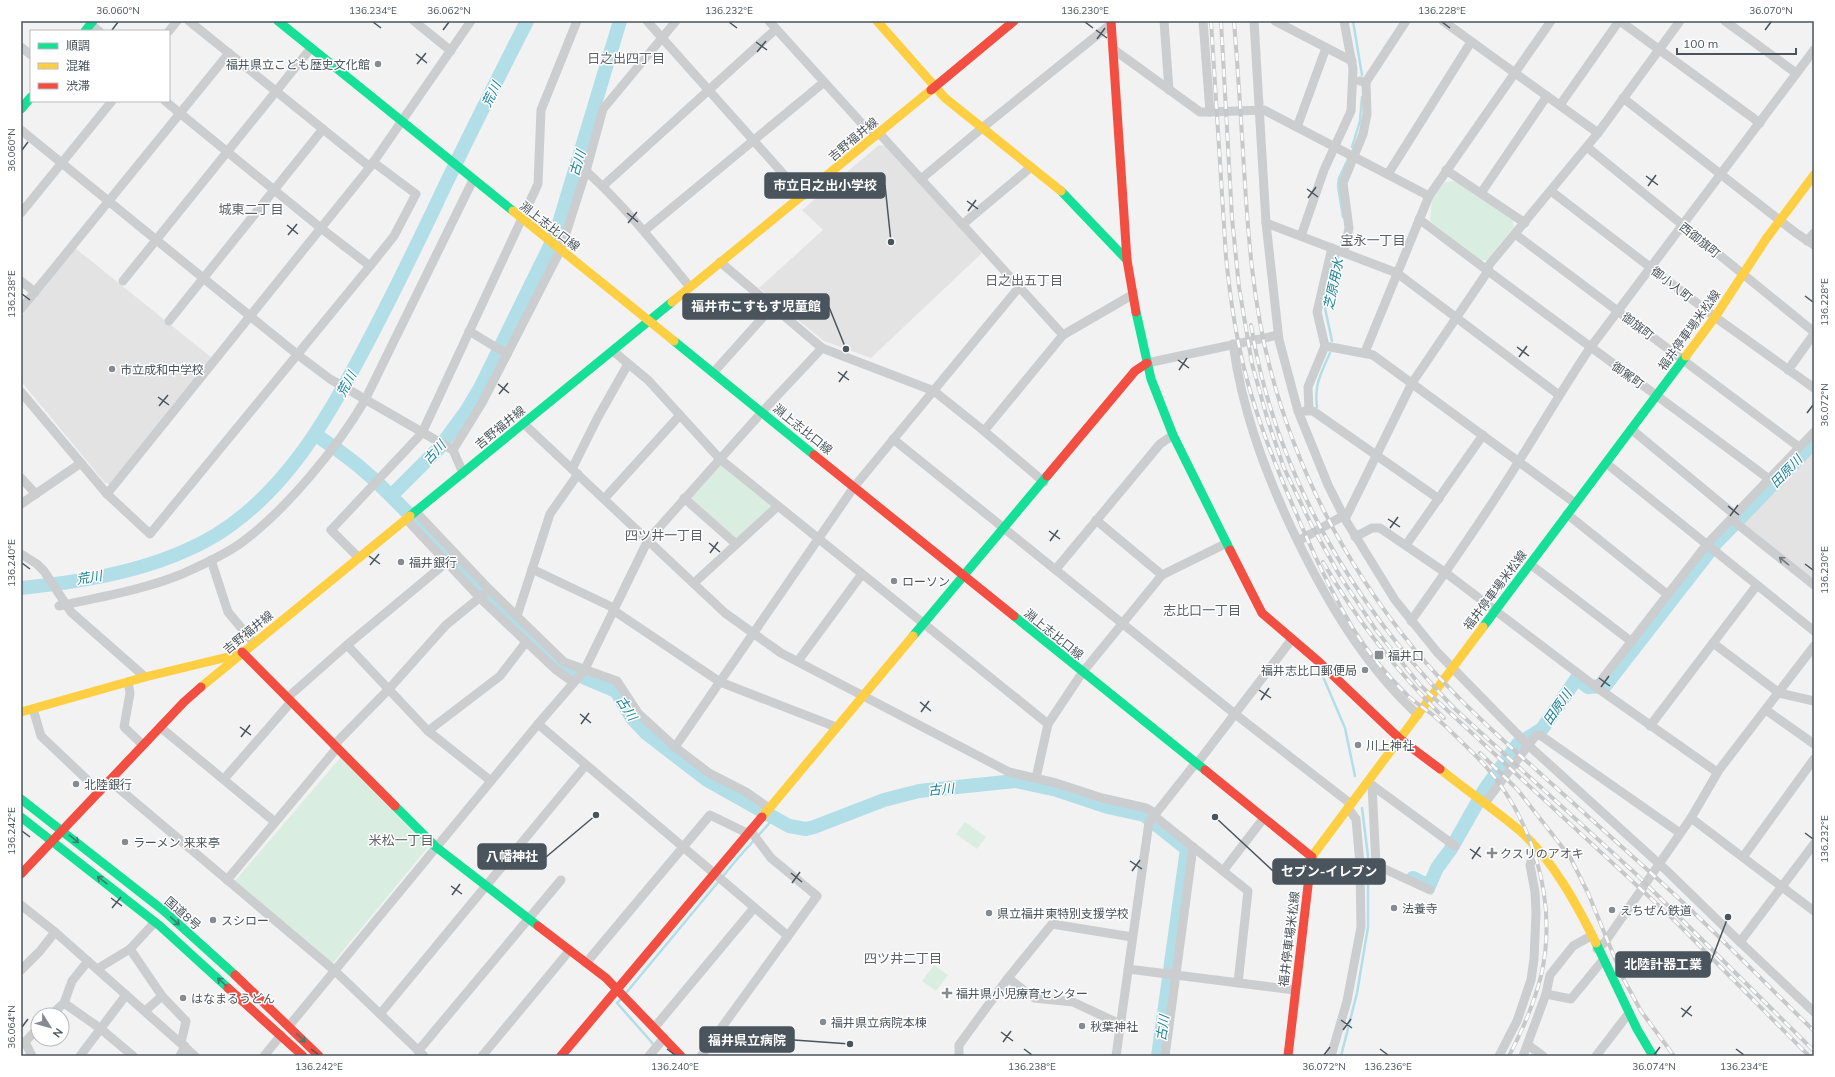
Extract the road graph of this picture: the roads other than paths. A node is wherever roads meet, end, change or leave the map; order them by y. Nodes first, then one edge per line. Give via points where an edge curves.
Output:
1 (177, 21) edge
2 (189, 21) edge
3 (278, 21) edge
4 (414, 21) edge
5 (471, 21) edge
6 (577, 21) edge
7 (647, 21) edge
8 (676, 21) edge
9 (769, 21) edge
10 (1014, 21) edge
11 (1164, 21) edge
12 (1203, 21) edge
13 (1254, 21) edge
14 (1275, 21) edge
15 (1344, 21) edge
16 (1406, 21) edge
17 (1443, 21) edge
18 (1551, 21) edge
19 (1620, 21) edge
20 (1680, 21) edge
21 (1725, 21) edge
22 (880, 22) edge
23 (1111, 23) edge
24 (776, 28) junction
25 (170, 30) edge
26 (662, 37) junction
27 (1471, 42) junction
28 (21, 47) edge
29 (311, 48) junction
30 (1326, 48) junction
31 (1113, 49) junction
32 (1660, 49) junction
33 (1814, 50) edge
34 (451, 51) junction
35 (229, 53) junction
36 (30, 54) edge
37 (1352, 61) junction
38 (1515, 73) junction
39 (1796, 73) junction
40 (1353, 80) junction
41 (1366, 82) junction
42 (823, 83) junction
43 (935, 85) junction
44 (709, 89) junction
45 (1169, 90) junction
46 (276, 91) junction
47 (1547, 96) junction
48 (30, 98) edge
49 (1623, 98) junction
50 (111, 102) edge
51 (166, 102) edge
52 (1560, 105) junction
53 (21, 109) edge
54 (1260, 109) junction
55 (1210, 112) junction
56 (180, 114) junction
57 (403, 122) junction
58 (1760, 123) junction
59 (1297, 127) junction
60 (982, 128) junction
61 (323, 129) junction
62 (21, 130) edge
63 (1598, 133) junction
64 (876, 135) junction
65 (753, 140) junction
66 (1336, 146) junction
67 (1587, 147) junction
68 (227, 152) junction
69 (1355, 156) junction
70 (62, 163) junction
71 (372, 164) junction
72 (1031, 167) junction
73 (1446, 170) junction
74 (586, 171) junction
75 (1388, 174) junction
76 (1721, 175) junction
77 (1814, 175) edge
78 (921, 179) junction
79 (473, 180) junction
80 (603, 186) junction
81 (274, 190) junction
82 (1551, 191) junction
83 (1481, 193) junction
84 (803, 196) junction
85 (1429, 196) junction
86 (109, 201) junction
87 (21, 213) edge
88 (522, 218) junction
89 (1419, 219) junction
90 (1779, 220) junction
91 (1266, 223) junction
92 (1524, 223) junction
93 (963, 224) junction
94 (1682, 225) junction
95 (322, 229) junction
96 (644, 231) junction
97 (1814, 233) edge
98 (1515, 234) junction
99 (1301, 236) junction
100 (156, 240) junction
101 (1811, 243) edge
102 (555, 245) junction
103 (1332, 248) junction
104 (1344, 252) junction
105 (1126, 260) junction
106 (720, 262) junction
107 (370, 266) junction
108 (1650, 267) junction
109 (1488, 271) junction
110 (1397, 273) junction
111 (1743, 274) junction
112 (203, 278) junction
113 (21, 281) edge
114 (123, 281) dead end
115 (1020, 286) junction
116 (690, 287) junction
117 (35, 292) junction
118 (1132, 296) junction
119 (773, 306) junction
120 (21, 309) edge
121 (1618, 311) junction
122 (251, 316) junction
123 (1715, 316) junction
124 (1457, 318) junction
125 (169, 321) dead end
126 (649, 321) junction
127 (469, 331) junction
128 (1814, 333) edge
129 (1064, 334) junction
130 (1278, 335) junction
131 (1233, 344) junction
132 (1325, 346) junction
133 (822, 348) junction
134 (1590, 348) junction
135 (503, 351) junction
136 (613, 351) junction
137 (1365, 352) junction
138 (298, 356) junction
139 (1683, 359) junction
140 (1147, 363) junction
141 (628, 364) junction
142 (1788, 370) junction
143 (713, 373) junction
144 (1412, 384) junction
145 (1814, 388) edge
146 (934, 391) junction
147 (1656, 394) junction
148 (1559, 395) junction
149 (22, 396) edge
150 (365, 400) junction
151 (1309, 410) junction
152 (1298, 411) junction
153 (762, 412) junction
154 (680, 415) junction
155 (523, 423) junction
156 (1631, 429) junction
157 (984, 431) junction
158 (1814, 432) edge
159 (422, 433) junction
160 (1173, 435) junction
161 (1483, 435) junction
162 (893, 439) junction
163 (447, 447) junction
164 (1799, 447) junction
165 (1377, 456) junction
166 (720, 459) junction
167 (1519, 461) junction
168 (81, 463) junction
169 (1606, 463) junction
170 (575, 472) junction
171 (463, 473) junction
172 (21, 478) edge
173 (1769, 479) junction
174 (1044, 482) junction
175 (854, 487) junction
176 (36, 494) junction
177 (107, 494) junction
178 (684, 498) junction
179 (604, 499) junction
180 (1439, 499) junction
181 (1575, 503) junction
182 (21, 504) edge
183 (778, 506) junction
184 (415, 511) junction
185 (1567, 514) junction
186 (1344, 517) junction
187 (1733, 517) junction
188 (406, 519) junction
189 (1096, 520) junction
190 (1005, 528) junction
191 (1355, 537) junction
192 (819, 538) junction
193 (648, 540) junction
194 (1298, 541) junction
195 (1227, 543) junction
196 (736, 544) junction
197 (1707, 544) junction
198 (1406, 545) junction
199 (21, 554) edge
200 (358, 557) junction
201 (211, 560) junction
202 (447, 562) junction
203 (1530, 564) junction
204 (532, 569) junction
205 (1056, 569) junction
206 (1446, 573) junction
207 (862, 574) junction
208 (1162, 575) junction
209 (964, 576) junction
210 (694, 583) junction
211 (1757, 585) junction
212 (1814, 585) edge
213 (489, 588) junction
214 (1668, 594) junction
215 (481, 598) junction
216 (63, 604) junction
217 (614, 609) junction
218 (1496, 610) junction
219 (517, 616) junction
220 (1411, 621) junction
221 (924, 624) junction
222 (1123, 624) junction
223 (1814, 631) edge
224 (753, 634) junction
225 (1292, 639) junction
226 (526, 642) junction
227 (1632, 642) junction
228 (254, 643) junction
229 (1713, 643) junction
230 (347, 645) junction
231 (1814, 646) edge
232 (241, 653) junction
233 (798, 661) junction
234 (1452, 668) junction
235 (584, 671) junction
236 (1082, 672) junction
237 (145, 677) junction
238 (128, 682) junction
239 (573, 682) junction
240 (720, 682) junction
241 (1596, 687) junction
242 (388, 690) junction
243 (1779, 693) junction
244 (864, 695) junction
245 (289, 700) junction
246 (1814, 701) edge
247 (33, 709) junction
248 (1766, 710) junction
249 (21, 712) edge
250 (1234, 714) junction
251 (1418, 715) junction
252 (538, 724) junction
253 (1048, 724) junction
254 (1650, 726) junction
255 (160, 727) junction
256 (836, 728) junction
257 (428, 731) junction
258 (1400, 739) junction
259 (1527, 744) junction
260 (1814, 744) edge
261 (143, 745) junction
262 (336, 746) junction
263 (675, 748) junction
264 (1814, 759) edge
265 (1195, 764) junction
266 (586, 765) junction
267 (1717, 772) junction
268 (1036, 778) junction
269 (224, 780) junction
270 (110, 781) junction
271 (491, 781) junction
272 (1370, 784) junction
273 (100, 792) junction
274 (21, 799) edge
275 (1485, 804) junction
276 (1349, 806) junction
277 (768, 808) junction
278 (1154, 814) junction
279 (21, 817) edge
280 (1691, 818) junction
281 (1263, 819) junction
282 (275, 822) junction
283 (63, 830) junction
284 (748, 832) junction
285 (1680, 833) junction
286 (52, 842) junction
287 (1814, 844) edge
288 (1455, 846) dead end
289 (436, 847) junction
290 (1193, 847) junction
291 (1536, 847) junction
292 (683, 848) junction
293 (1743, 856) junction
294 (1312, 857) junction
295 (1375, 863) junction
296 (1659, 863) junction
297 (1361, 864) junction
298 (1224, 872) junction
299 (21, 874) edge
300 (713, 874) junction
301 (227, 880) junction
302 (561, 880) dead end
303 (486, 886) junction
304 (1782, 887) junction
305 (1430, 890) dead end
306 (21, 905) edge
307 (754, 908) junction
308 (1814, 911) edge
309 (528, 918) junction
310 (155, 922) junction
311 (55, 932) junction
312 (788, 936) junction
313 (1591, 936) junction
314 (1132, 937) junction
315 (1740, 942) junction
316 (130, 949) junction
317 (1597, 949) junction
318 (570, 950) junction
319 (1603, 960) junction
320 (88, 961) junction
321 (586, 963) junction
322 (97, 969) junction
323 (21, 970) edge
324 (334, 970) junction
325 (1128, 970) junction
326 (1176, 975) junction
327 (1008, 978) junction
328 (1238, 983) junction
329 (616, 989) junction
330 (1295, 990) junction
331 (1546, 994) junction
332 (126, 995) junction
333 (162, 996) junction
334 (64, 1003) junction
335 (60, 1007) edge
336 (145, 1011) junction
337 (1814, 1012) edge
338 (1629, 1013) junction
339 (380, 1014) junction
340 (1120, 1024) junction
341 (289, 1026) junction
342 (654, 1028) junction
343 (101, 1029) junction
344 (282, 1035) junction
345 (664, 1038) junction
346 (23, 1042) edge
347 (183, 1045) junction
348 (1528, 1045) junction
349 (421, 1054) edge
350 (32, 1056) edge
351 (80, 1056) edge
352 (133, 1056) edge
353 (180, 1056) edge
354 (195, 1056) edge
355 (264, 1056) edge
356 (303, 1056) edge
357 (319, 1056) edge
358 (482, 1056) edge
359 (561, 1056) edge
360 (649, 1056) edge
361 (681, 1056) edge
362 (701, 1056) edge
363 (959, 1056) edge
364 (1116, 1056) edge
365 (1165, 1056) edge
366 (1288, 1056) edge
367 (1331, 1056) edge
368 (1499, 1056) edge
369 (1523, 1056) edge
370 (1543, 1056) edge
371 (1596, 1056) edge
372 (1653, 1056) edge

1 - 25 street
2 - 35 street
3 - 29 main road, 淵上志比口線
4 - 34 street
5 - 34 street
6 - 88 street via 541,110 538,184
7 - 26 street
8 - 26 street
9 - 24 street
10 - 43 main road, 吉野福井線
11 - 45 street
12 - 55 street
13 - 54 street
14 - 30 street
15 - 37 street
16 - 41 street
17 - 27 street
18 - 38 street
19 - 32 street
19 - 52 street
20 - 32 street
21 - 39 street
22 - 43 main road
23 - 31 main road
23 - 60 street
24 - 42 street
24 - 44 street
26 - 44 street
26 - 74 street via 603,109
27 - 38 street
27 - 75 street
28 - 36 street
29 - 46 street
29 - 57 main road, 淵上志比口線
30 - 37 street
30 - 59 street
31 - 45 street
31 - 105 main road
32 - 49 street
32 - 58 street
33 - 39 street
34 - 57 street
35 - 46 street
35 - 56 street
37 - 40 street
38 - 47 street
38 - 73 street
39 - 58 street
40 - 41 street
40 - 66 street via 1351,111
41 - 69 street via 1367,114
42 - 64 street
42 - 65 street
43 - 60 main road via 945,98
43 - 64 main road, 吉野福井線
44 - 65 street
44 - 80 street
45 - 55 street via 1200,112
46 - 61 street
46 - 68 street
47 - 52 street
47 - 83 street
48 - 53 main road
49 - 63 street
49 - 76 street
50 - 70 street
51 - 56 street
52 - 63 street
54 - 55 street
54 - 59 street
54 - 91 street
56 - 68 street
56 - 86 street
57 - 71 street
57 - 79 main road, 淵上志比口線
58 - 76 street
59 - 66 street
60 - 72 main road
60 - 78 street
61 - 71 street
61 - 81 street
62 - 70 street
63 - 67 street
64 - 78 street
64 - 84 main road, 吉野福井線
65 - 84 street
65 - 96 street
66 - 69 street
66 - 99 street via 1324,170
67 - 82 street
67 - 94 street, 西御旗町
68 - 81 street
68 - 100 street
69 - 75 street
69 - 104 street via 1342,183 1349,228
70 - 86 street
70 - 87 street
71 - 95 street
71 - 107 street via 416,194 394,236
72 - 93 street
72 - 105 main road via 1058,188
73 - 83 street
73 - 85 street
74 - 80 street
74 - 102 street
75 - 85 street
76 - 90 street
76 - 94 street
77 - 90 main road, 福井停車場米松線
78 - 93 street
79 - 88 main road, 淵上志比口線
79 - 150 street
80 - 96 street
81 - 95 street
81 - 112 street
82 - 92 street
82 - 108 street, 御小人町
83 - 92 street
84 - 106 main road, 吉野福井線
85 - 89 street
86 - 100 street
86 - 117 street
88 - 102 main road, 淵上志比口線
88 - 127 street
89 - 109 street, 御駕町
89 - 110 street
90 - 101 street
90 - 111 main road, 福井停車場米松線
91 - 99 street
91 - 130 street
92 - 98 street
93 - 115 street
94 - 108 street
94 - 111 street, 西御旗町
95 - 107 street
95 - 122 street
96 - 116 street
97 - 101 street
98 - 109 street via 1489,266
98 - 121 street, 御旗町
99 - 103 street
100 - 112 street
100 - 114 street
102 - 126 main road, 淵上志比口線
102 - 135 street
103 - 104 street
103 - 132 street via 1317,312
104 - 110 street
105 - 118 main road
106 - 116 main road, 吉野福井線
106 - 119 street
107 - 138 street
108 - 121 street
108 - 123 street, 御小人町
109 - 124 street
109 - 134 street, 御駕町
110 - 124 street
110 - 137 street
111 - 123 main road, 福井停車場米松線
111 - 128 street, 西御旗町
112 - 122 street
112 - 125 street
113 - 117 street
115 - 129 street
115 - 146 street
116 - 126 main road, 吉野福井線
117 - 120 street
118 - 129 street
118 - 140 main road
119 - 133 street
119 - 143 street
121 - 134 street
121 - 139 street, 御旗町
122 - 138 street
122 - 177 street
123 - 139 main road, 福井停車場米松線
123 - 142 street, 御小人町
124 - 144 street
124 - 148 street
126 - 136 main road, 吉野福井線
126 - 143 main road, 淵上志比口線
127 - 135 street
127 - 159 street
128 - 142 street
129 - 157 street
130 - 131 street
130 - 152 street
131 - 140 street
131 - 194 street via 1242,395 1253,436
132 - 137 street
132 - 151 street via 1308,387
133 - 146 street
133 - 153 street
134 - 147 street, 御駕町
134 - 148 street
135 - 163 street via 482,402
136 - 141 street
136 - 155 main road, 吉野福井線
137 - 144 street via 1373,355
138 - 150 street
138 - 177 street via 150,534
139 - 147 main road, 福井停車場米松線
139 - 164 street, 御旗町
140 - 160 main road
140 - 174 main road via 1135,371
141 - 154 street via 648,380
141 - 170 street via 598,418
142 - 145 street, 御小人町
143 - 153 main road, 淵上志比口線
144 - 161 street
144 - 165 street
146 - 157 street
146 - 162 street
147 - 156 main road, 福井停車場米松線
147 - 173 street, 御駕町
148 - 167 street
149 - 168 street
150 - 159 street
150 - 201 street via 327,455 288,499 240,544
151 - 152 street
151 - 165 street
152 - 186 street
153 - 166 street
153 - 175 main road, 淵上志比口線
154 - 166 street
154 - 179 street
155 - 170 street
155 - 171 main road, 吉野福井線
156 - 169 main road, 福井停車場米松線
156 - 187 street
157 - 174 street
158 - 164 street
159 - 163 street
159 - 200 street via 331,530
160 - 189 street via 1160,444
160 - 195 main road
161 - 167 street
161 - 180 street
162 - 175 street
162 - 190 street
163 - 171 street
164 - 173 street
165 - 180 street
165 - 186 street
166 - 178 street
166 - 183 street
167 - 181 street
167 - 206 street
168 - 176 street
168 - 177 street
169 - 181 main road, 福井停車場米松線
169 - 197 street
170 - 179 street
170 - 204 street via 550,514
171 - 184 main road, 吉野福井線
172 - 176 street
173 - 187 street
174 - 190 main road
175 - 192 street
175 - 209 main road, 淵上志比口線
176 - 182 street
178 - 193 street
178 - 196 street
179 - 193 street
180 - 198 street
181 - 185 main road, 福井停車場米松線
183 - 192 street
183 - 196 street
184 - 188 main road, 吉野福井線
184 - 213 street
185 - 203 main road, 福井停車場米松線
185 - 214 street
186 - 191 street
186 - 194 street
187 - 197 street
212 -> 187 street
188 - 200 main road, 吉野福井線
188 - 202 street
189 - 205 street
189 - 208 street
190 - 205 street
190 - 209 main road
191 - 198 street via 1372,528 1380,528
191 - 220 street
192 - 207 street
192 - 224 street
193 - 210 street
193 - 217 street
194 - 251 street via 1347,630 1378,673
195 - 208 street
195 - 225 main road via 1262,613
196 - 210 street
197 - 211 street
197 - 214 street
198 - 206 street
199 - 216 street via 44,571
200 - 228 main road, 吉野福井線
201 - 216 street via 150,585
201 - 228 street via 228,612
202 - 215 street
202 - 230 street
203 - 218 main road, 福井停車場米松線
203 - 227 street
204 - 217 street
204 - 219 street
205 - 222 street
206 - 218 street
206 - 220 street
207 - 221 street
207 - 233 street
208 - 222 street
209 - 221 main road
209 - 236 main road, 淵上志比口線
210 - 224 street
211 - 223 street
211 - 229 street
213 - 215 street
213 - 219 street
214 - 227 street
215 - 226 street
215 - 242 street via 446,625
216 - 237 street
217 - 235 street
217 - 240 street
218 - 234 main road, 福井停車場米松線
218 - 241 street
219 - 235 street via 564,662
220 - 234 street
221 - 244 main road
221 - 253 street
222 - 236 street
222 - 250 street
224 - 233 street
224 - 240 street
225 - 250 street
225 - 258 main road
226 - 239 street
226 - 257 street via 500,676
227 - 241 street
228 - 232 main road, 吉野福井線
229 - 243 street
229 - 254 street
230 - 242 street
230 - 245 street
231 - 243 street
232 - 237 main road
232 - 245 main road
232 - 255 main road, 吉野福井線 via 184,702
233 - 244 street
234 - 251 main road, 福井停車場米松線
234 - 259 street
235 - 239 street
235 - 263 street via 617,681 638,713
236 - 253 street
236 - 265 main road, 淵上志比口線
237 - 238 main road
238 - 247 main road
238 - 261 street via 130,693 124,727
239 - 252 street
240 - 256 street
240 - 263 street
241 - 254 street
242 - 257 street
242 - 262 street
243 - 246 street
243 - 248 street
244 - 256 main road
244 - 268 street via 1009,772
245 - 262 main road
245 - 269 street
247 - 249 main road
247 - 273 street via 41,736
248 - 260 street
248 - 267 street
250 - 265 street
250 - 276 street
251 - 258 main road, 福井停車場米松線
252 - 266 street
252 - 271 street
253 - 268 street
254 - 267 street
255 - 261 main road, 吉野福井線
255 - 269 street
256 - 277 main road
257 - 271 street
258 - 272 main road, 福井停車場米松線
258 - 275 main road
259 - 275 street
259 - 285 street via 1536,735 1543,736
259 - 296 street
261 - 270 main road, 吉野福井線
262 - 282 street
262 - 289 main road
263 - 277 street via 709,773 746,792
264 - 293 street
265 - 278 street
265 - 281 main road, 淵上志比口線
266 - 292 street
266 - 303 street
267 - 280 street
268 - 278 street via 1146,808
269 - 282 street
270 - 273 main road, 吉野福井線
270 - 301 street
271 - 289 street
272 - 276 main road, 福井停車場米松線
272 - 288 street
272 - 295 street
273 - 283 main road, 吉野福井線
274 - 283 main road, 国道8号
275 - 291 main road
276 - 294 main road, 福井停車場米松線
276 - 297 street via 1356,819
277 - 284 main road
278 - 290 street
278 - 314 street via 1149,822
279 - 286 main road, 国道8号
280 - 285 street
280 - 293 street
281 - 294 main road, 淵上志比口線
281 - 298 street
282 - 301 street
283 - 286 main road, 吉野福井線
283 -> 341 main road, 国道8号 via 164,911
284 - 292 street via 710,815
284 - 300 main road
284 - 312 street via 771,858 817,896
285 - 296 street
286 - 299 main road, 吉野福井線
310 -> 286 main road, 国道8号
287 - 304 street
289 - 303 main road
289 - 324 street
290 - 298 street
290 - 326 street
291 - 313 main road via 1564,883
291 - 368 street via 1530,865 1536,913 1531,980 1517,1021
292 - 300 street
292 - 321 street
293 - 304 street
294 - 330 main road, 福井停車場米松線
295 - 297 street
295 - 305 street
296 - 315 street
296 - 317 street via 1605,942
297 - 367 street via 1361,928 1347,1001
298 - 328 street via 1248,891
300 - 307 street
300 - 329 main road
301 - 324 street
302 - 309 street
303 - 309 main road
303 - 339 street
304 - 308 street
304 - 315 street
306 - 311 street
307 - 312 street
307 - 342 street
309 - 318 main road
309 - 349 street
310 - 316 street
344 -> 310 main road, 国道8号
311 - 320 street
311 - 323 street
312 - 362 street
313 - 317 main road
313 - 331 street via 1573,946 1550,975
314 - 325 street
314 - 327 street via 1052,924
315 - 337 street
316 - 322 street
316 - 333 street
317 - 319 main road
318 - 321 main road
318 - 358 street
319 - 331 street via 1571,998
319 - 338 main road
320 - 322 street
320 - 334 street via 72,981
321 - 329 main road
322 - 332 street
324 - 339 street
324 - 341 street
325 - 326 street
325 - 340 street
326 - 328 street
326 - 365 street
327 - 340 street via 1034,998 1073,1002
327 - 363 street via 959,1045
328 - 330 street
329 - 342 main road
329 - 359 main road
330 - 366 main road, 福井停車場米松線
331 - 348 street
332 - 336 street
332 - 343 street
333 - 336 street
333 - 347 street via 186,1021
334 - 335 street
334 - 343 street
336 - 347 street
338 - 371 street
338 - 372 main road
339 - 349 street
340 - 364 street
341 -> 357 main road, 国道8号
342 - 345 main road
343 - 351 street
343 - 352 street
344 - 355 street
344 - 356 main road, 国道8号
345 - 360 street
345 - 361 main road
346 - 350 street
347 - 353 street
347 - 354 street
348 - 369 street
348 - 370 street

